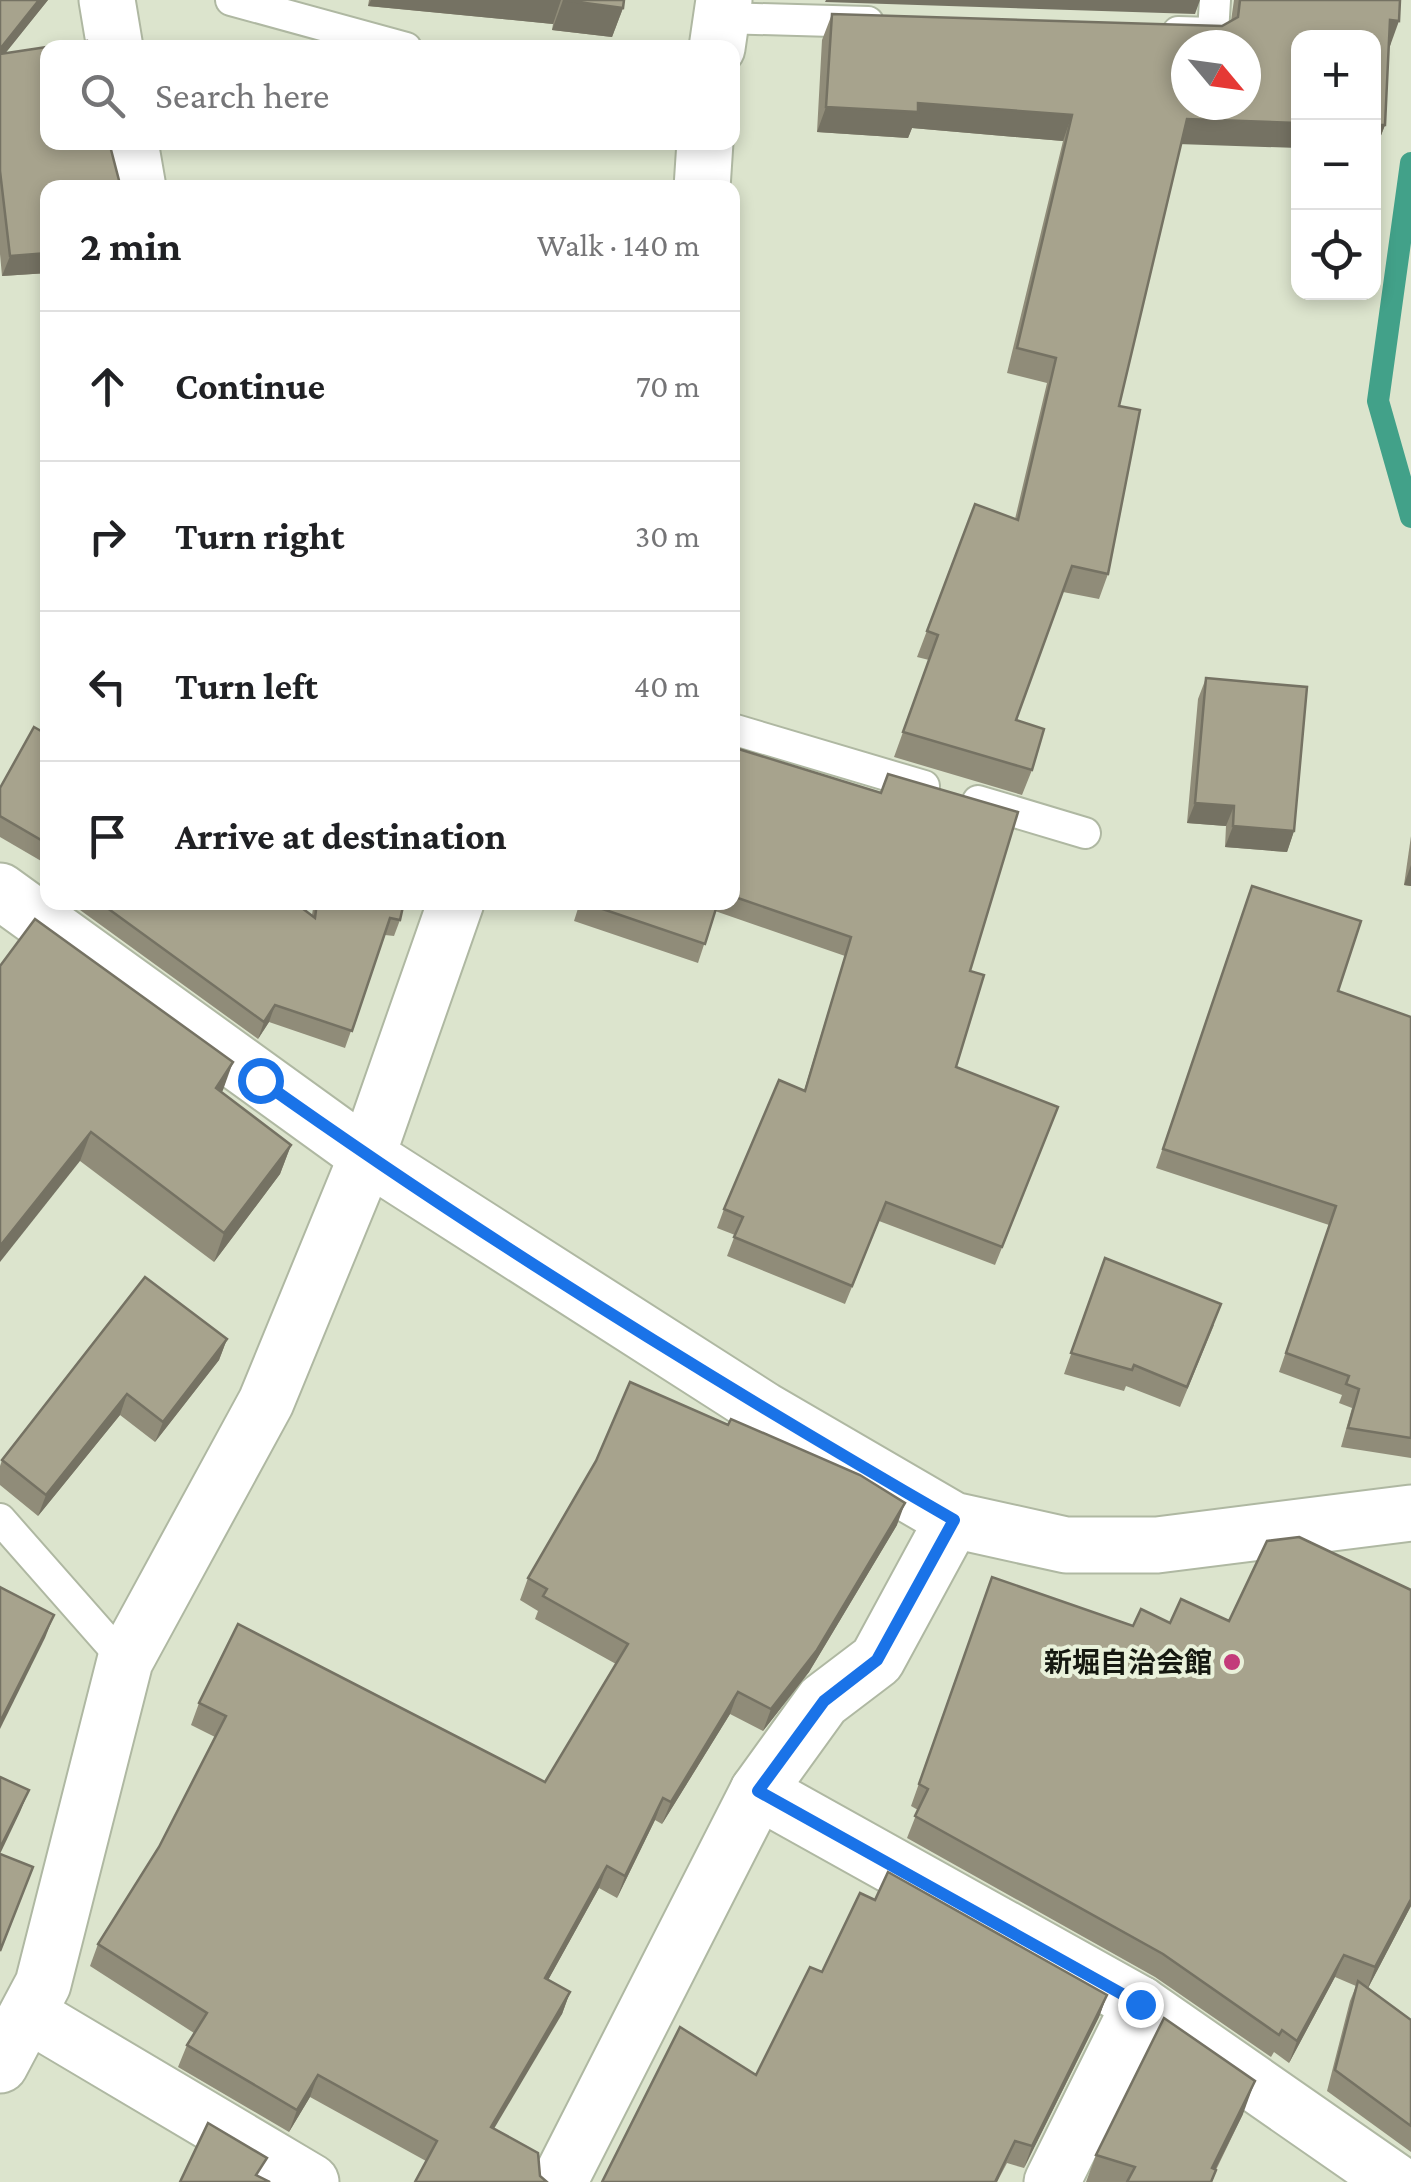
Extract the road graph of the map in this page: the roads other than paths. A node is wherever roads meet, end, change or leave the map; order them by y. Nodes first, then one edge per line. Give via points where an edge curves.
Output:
1 (107, 0) edge
2 (231, 0) edge
3 (1215, 0) edge
4 (721, 22) edge
5 (898, 23) edge
6 (1154, 31) edge
7 (114, 40) edge
8 (377, 40) edge
9 (131, 150) edge
10 (704, 150) edge
11 (137, 180) edge
12 (703, 180) edge
13 (740, 731) edge
14 (1085, 833) dead end
15 (0, 890) edge
16 (453, 910) edge
17 (368, 1156) junction
18 (1411, 1513) edge
19 (0, 1518) edge
20 (954, 1520) junction
21 (125, 1661) junction
22 (758, 1791) junction
23 (1140, 2004) junction
24 (28, 2014) junction
25 (0, 2065) edge
26 (312, 2182) edge
27 (559, 2182) edge
28 (1052, 2182) edge
29 (1396, 2182) edge

1 - 7 street
2 - 8 lane
3 - 6 lane via 1213,33
4 - 5 lane
9 - 11 street
10 - 12 street
13 - 14 lane
15 - 17 street
16 - 17 street
17 - 20 street via 764,1410
17 - 21 street via 266,1402
18 - 20 street via 1157,1546 1066,1545
19 - 21 lane
20 - 22 street via 877,1660 824,1701
21 - 24 street via 43,1984
22 - 23 street
22 - 27 street
23 - 28 street
23 - 29 street
24 - 25 street
24 - 26 street

